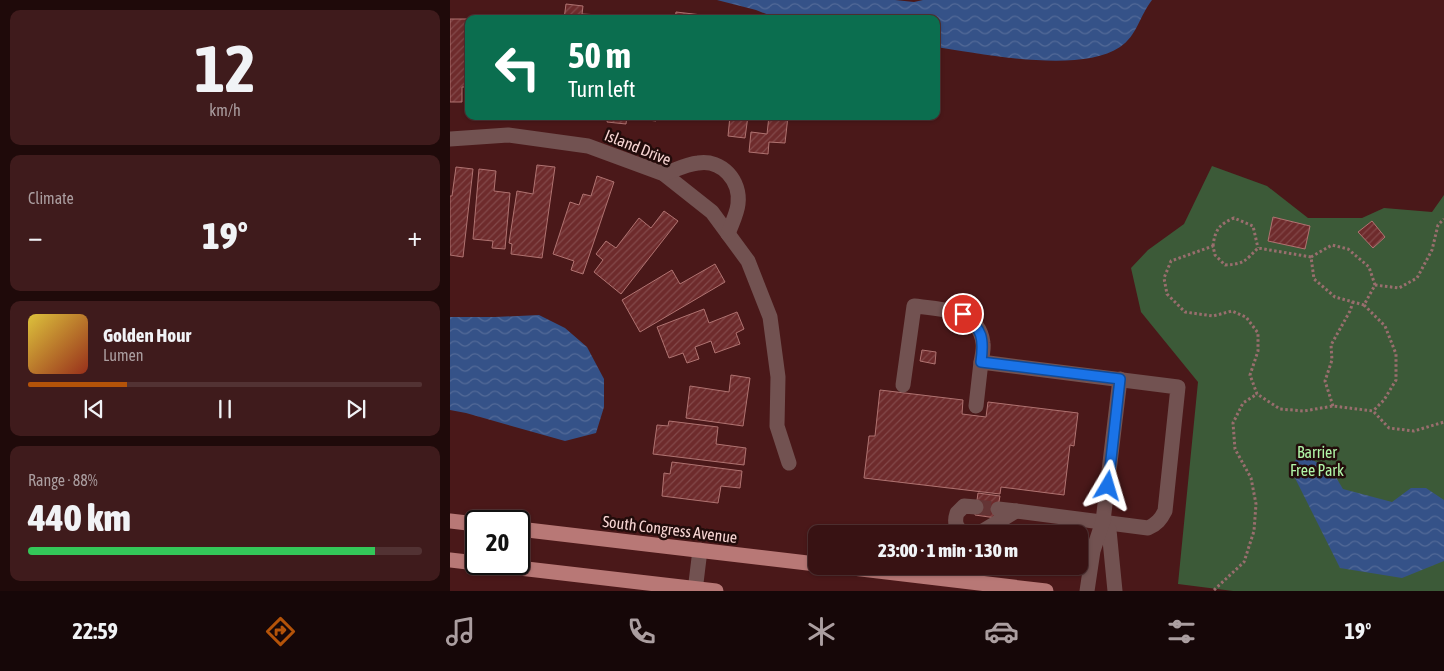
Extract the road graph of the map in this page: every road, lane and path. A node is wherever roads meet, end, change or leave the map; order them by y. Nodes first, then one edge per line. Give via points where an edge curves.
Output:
1 (450, 139) edge
2 (664, 174) junction
3 (1444, 219) edge
4 (728, 234) junction
5 (1213, 246) junction
6 (1258, 248) junction
7 (1311, 257) junction
8 (1375, 285) junction
9 (1353, 302) junction
10 (1364, 305) junction
11 (981, 362) junction
12 (1120, 379) junction
13 (903, 385) dead end
14 (1257, 394) junction
15 (976, 406) dead end
16 (1333, 406) junction
17 (1373, 411) junction
18 (1444, 422) edge
19 (789, 464) dead end
20 (976, 507) tunnel mouth
21 (998, 509) tunnel mouth
22 (1016, 511) junction
23 (450, 521) edge
24 (1103, 521) junction
25 (465, 523) edge
26 (956, 525) edge
27 (993, 525) tunnel mouth
28 (530, 530) edge
29 (700, 550) junction
30 (450, 560) edge
31 (465, 562) edge
32 (808, 563) edge
33 (530, 570) edge
34 (912, 575) edge
35 (695, 590) edge
36 (1214, 590) dead end
37 (716, 591) edge
38 (1046, 591) edge
39 (1087, 591) edge
40 (1115, 591) edge

1 - 2 street, Island Drive via 508,135 588,146
2 - 4 street, Island Drive via 712,212
2 - 4 street via 697,162 709,162 729,174 735,183 738,206
3 - 8 path via 1438,225 1432,250 1417,278 1399,288
4 - 19 street, Island Drive via 748,261 770,317 778,377 776,426
5 - 6 path via 1215,255 1226,265 1240,264
5 - 6 path via 1214,235 1222,223 1234,218 1253,226
5 - 14 path via 1172,261 1164,278 1167,294 1186,312 1213,316 1232,311 1246,317 1258,333 1258,351 1250,376
6 - 7 path
7 - 8 path via 1332,244 1348,249 1369,267
7 - 9 path via 1314,279 1335,297
8 - 10 path
9 - 10 path
9 - 16 path via 1331,345 1332,360 1325,381
10 - 17 path via 1385,326 1396,354 1396,380
11 - 12 street
11 - 13 street via 983,344 973,322 963,314 914,306
11 - 15 street
12 - 24 street
12 - 24 street via 1178,387 1165,511 1148,528
14 - 16 path via 1280,409 1304,411
14 - 36 path via 1243,403 1233,423 1235,449 1251,478 1256,504 1254,531 1244,562
16 - 17 path
17 - 18 path via 1389,428 1414,431
20 - 26 street via 964,506 957,512
21 - 22 street
22 - 24 street
22 - 27 street
23 - 25 main road
24 - 39 street via 1093,551
24 - 40 street via 1109,530
28 - 29 main road, South Congress Avenue
29 - 32 main road, South Congress Avenue
29 - 35 street
30 - 31 main road
33 - 35 main road
34 - 38 main road
35 - 37 main road

